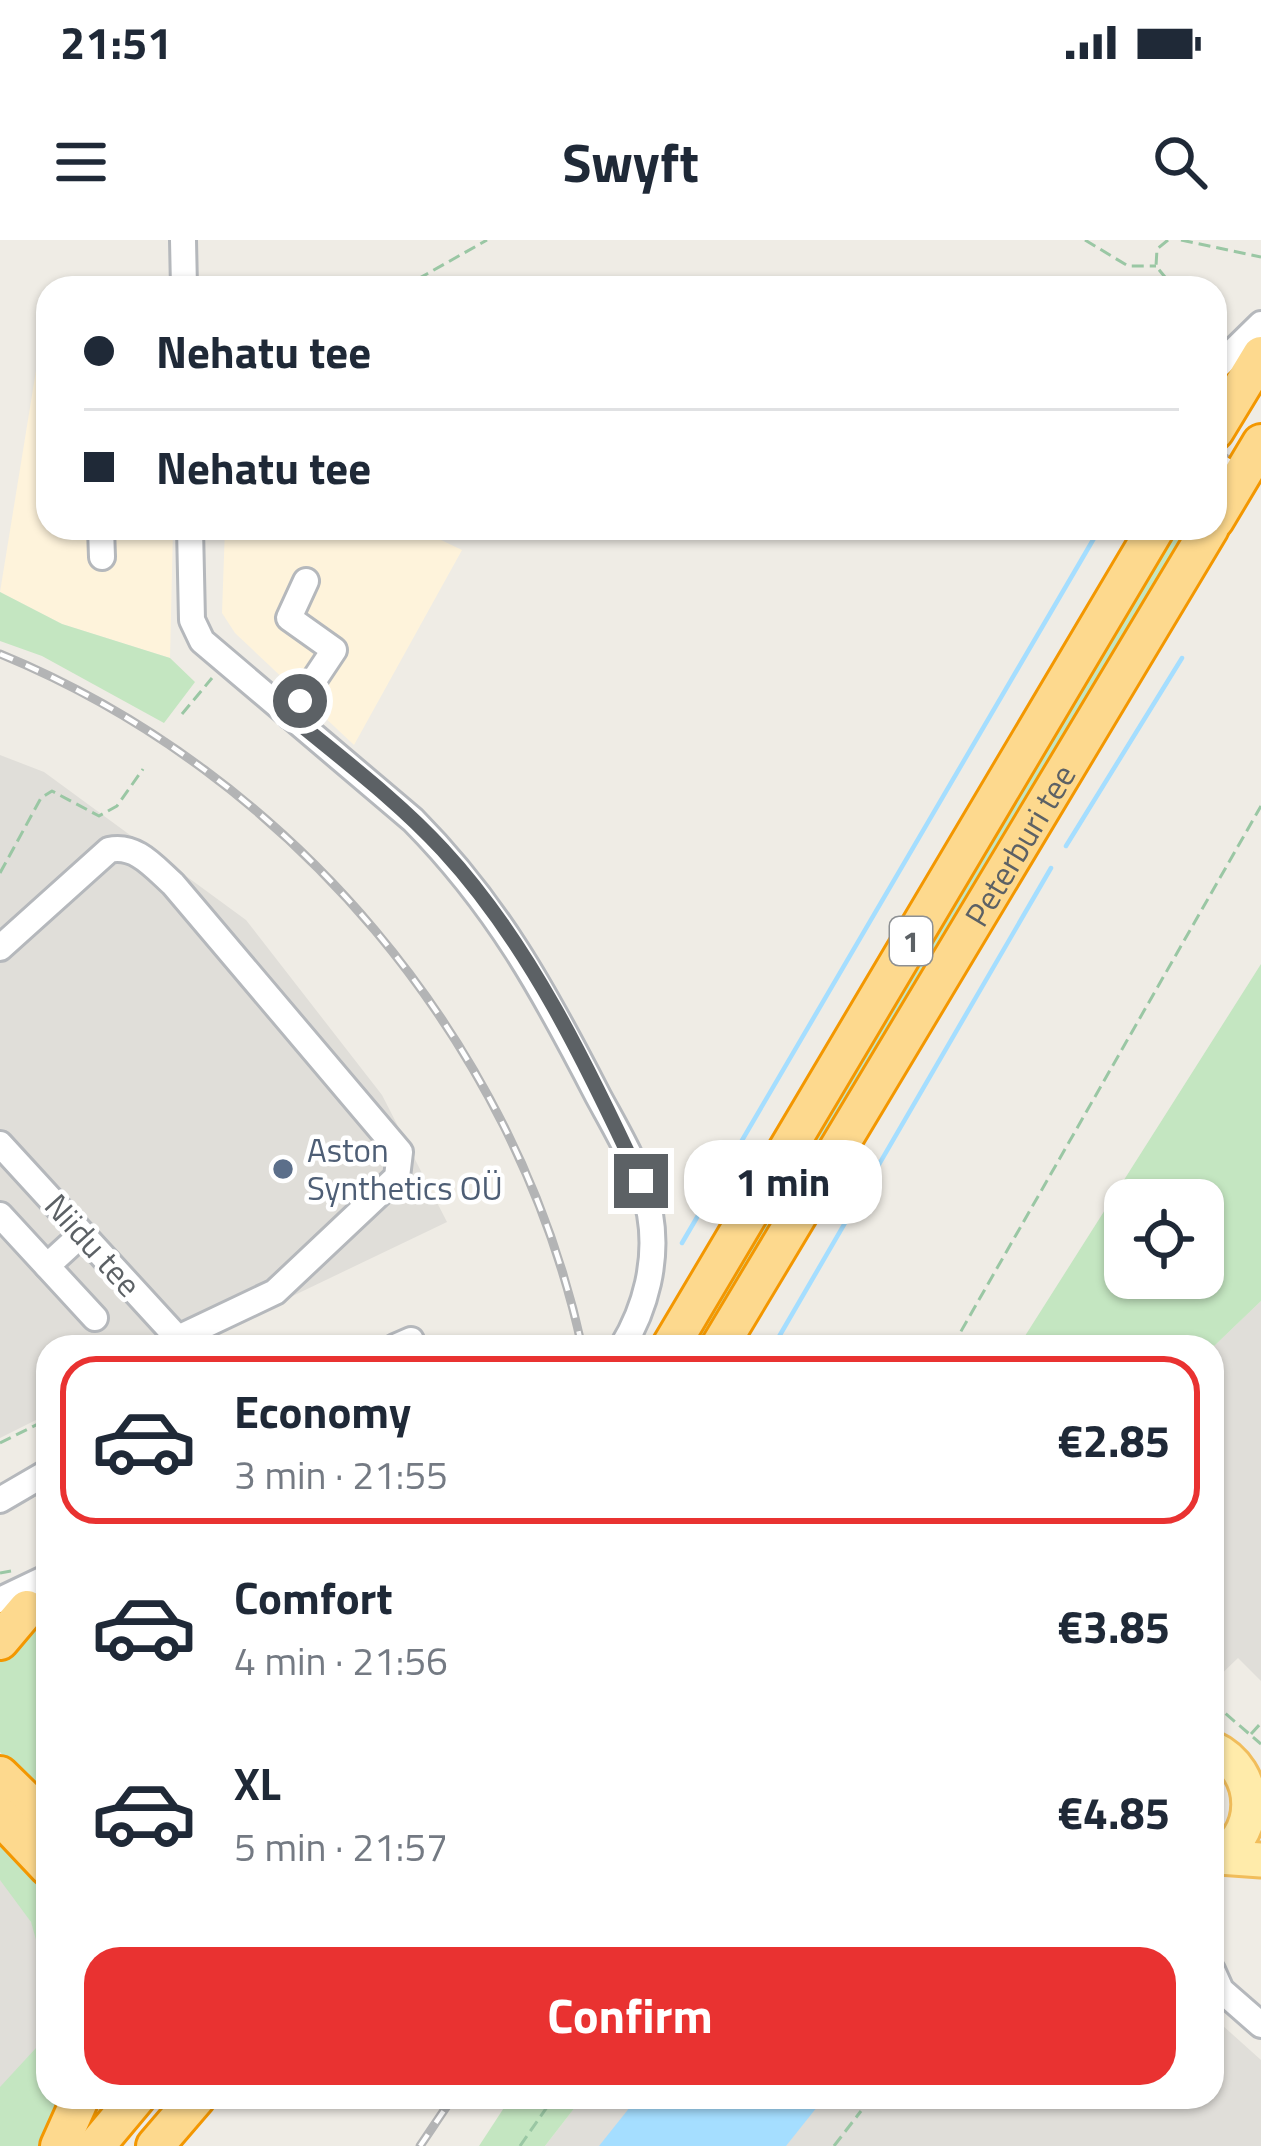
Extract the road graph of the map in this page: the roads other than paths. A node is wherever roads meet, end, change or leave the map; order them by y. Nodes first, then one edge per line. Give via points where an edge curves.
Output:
1 (183, 240) edge
2 (184, 276) edge
3 (1261, 324) edge
4 (1261, 355) edge
5 (1227, 357) edge
6 (1227, 411) edge
7 (1261, 443) edge
8 (1227, 472) edge
9 (101, 540) edge
10 (190, 540) edge
11 (1203, 540) edge
12 (1141, 545) edge
13 (102, 557) dead end
14 (306, 581) dead end
15 (290, 716) junction
16 (0, 948) edge
17 (0, 1144) edge
18 (801, 1213) junction
19 (0, 1215) edge
20 (82, 1234) junction
21 (47, 1266) junction
22 (95, 1318) dead end
23 (175, 1335) edge
24 (197, 1335) edge
25 (629, 1335) edge
26 (677, 1335) edge
27 (726, 1335) edge
28 (748, 1335) edge
29 (36, 1479) edge
30 (0, 1500) edge
31 (19, 1608) edge
32 (0, 1641) edge
33 (1224, 1755) edge
34 (1255, 1759) edge
35 (0, 1774) edge
36 (36, 1810) edge
37 (1257, 1810) edge
38 (0, 1816) edge
39 (36, 1854) edge
40 (1224, 1855) edge
41 (1261, 1859) edge
42 (1224, 1863) edge
43 (1224, 1993) edge
44 (1261, 2025) edge
45 (76, 2109) edge
46 (127, 2109) edge
47 (186, 2109) edge
48 (59, 2146) edge
49 (96, 2146) edge
50 (155, 2146) edge

1 - 2 street
3 - 5 street
4 - 6 highway
7 - 8 highway
9 - 13 street
10 - 15 street via 192,620 202,641
11 - 18 highway, Peterburi tee / 1
12 - 26 highway, Peterburi tee / 1
14 - 15 street via 289,618 334,650
15 - 25 street via 413,820 519,949 641,1181 653,1252
16 - 24 street via 110,850 136,851 173,884 400,1152 397,1177 275,1292
17 - 20 street, Niidu tee
18 - 27 highway, Peterburi tee / 1
18 - 28 highway
19 - 21 street
20 - 21 street
20 - 23 street, Niidu tee
21 - 22 street
29 - 30 street
31 - 32 highway
33 - 34 main road
34 - 37 main road
35 - 36 highway
37 - 40 main road
38 - 39 highway
41 - 42 main road
43 - 44 street
45 - 48 highway
46 - 49 highway
47 - 50 highway

